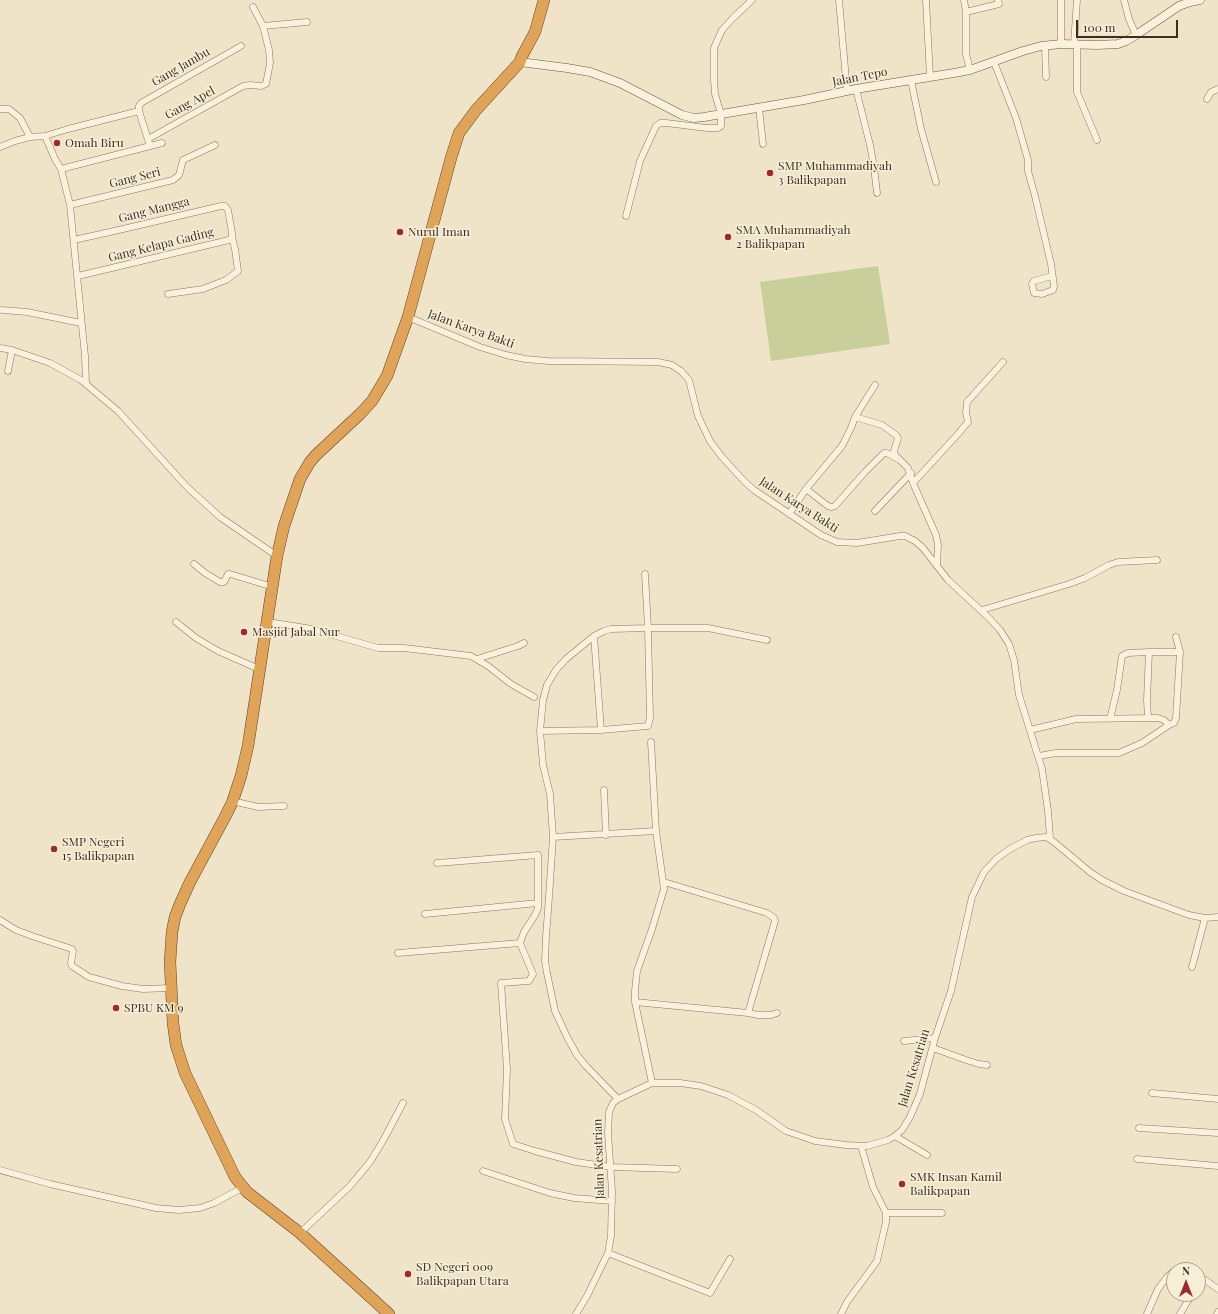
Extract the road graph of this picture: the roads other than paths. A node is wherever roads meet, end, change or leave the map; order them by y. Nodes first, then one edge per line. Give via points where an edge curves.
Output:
1 (544, 0) edge
2 (752, 0) edge
3 (839, 0) edge
4 (926, 0) edge
5 (964, 0) edge
6 (998, 0) edge
7 (1060, 0) edge
8 (1077, 0) edge
9 (1124, 0) edge
10 (1200, 0) edge
11 (253, 6) dead end
12 (966, 12) junction
13 (307, 22) dead end
14 (263, 26) junction
15 (1136, 35) junction
16 (1061, 44) junction
17 (1076, 44) junction
18 (240, 46) dead end
19 (1045, 46) junction
20 (520, 62) junction
21 (994, 62) junction
22 (970, 70) junction
23 (930, 77) junction
24 (1046, 77) dead end
25 (911, 80) junction
26 (856, 89) junction
27 (1218, 89) edge
28 (847, 91) junction
29 (1207, 99) dead end
30 (759, 108) junction
31 (0, 109) edge
32 (139, 111) junction
33 (722, 114) junction
34 (45, 136) junction
35 (30, 137) junction
36 (148, 139) junction
37 (1097, 140) dead end
38 (162, 143) dead end
39 (763, 144) dead end
40 (215, 145) dead end
41 (150, 146) junction
42 (0, 147) edge
43 (61, 169) junction
44 (936, 182) dead end
45 (877, 193) dead end
46 (70, 205) junction
47 (626, 216) dead end
48 (230, 221) joint
49 (232, 237) junction
50 (74, 240) junction
51 (78, 276) junction
52 (1052, 276) dead end
53 (168, 294) dead end
54 (2, 310) dead end
55 (408, 318) junction
56 (81, 323) junction
57 (0, 348) edge
58 (12, 350) junction
59 (1003, 362) dead end
60 (8, 372) dead end
61 (86, 384) junction
62 (875, 385) dead end
63 (855, 417) junction
64 (898, 460) junction
65 (911, 473) junction
66 (913, 483) junction
67 (806, 489) junction
68 (874, 511) dead end
69 (789, 514) junction
70 (277, 556) junction
71 (1157, 560) dead end
72 (194, 564) dead end
73 (937, 566) junction
74 (645, 574) dead end
75 (273, 587) junction
76 (982, 610) junction
77 (176, 622) dead end
78 (268, 622) junction
79 (648, 628) junction
80 (594, 636) junction
81 (1176, 637) dead end
82 (767, 640) dead end
83 (524, 643) dead end
84 (1149, 652) junction
85 (1180, 652) junction
86 (477, 659) junction
87 (259, 669) junction
88 (534, 697) dead end
89 (1148, 718) junction
90 (1110, 719) junction
91 (1169, 725) junction
92 (601, 730) junction
93 (1030, 730) junction
94 (540, 731) junction
95 (651, 742) dead end
96 (1039, 756) junction
97 (604, 790) dead end
98 (232, 801) junction
99 (284, 806) dead end
100 (656, 831) junction
101 (606, 835) junction
102 (553, 837) junction
103 (1050, 838) junction
104 (437, 863) dead end
105 (664, 882) junction
106 (538, 903) junction
107 (425, 914) dead end
108 (1218, 917) edge
109 (1205, 918) junction
110 (0, 920) edge
111 (520, 943) junction
112 (398, 953) dead end
113 (1192, 966) dead end
114 (171, 988) junction
115 (635, 1002) junction
116 (748, 1013) junction
117 (777, 1013) dead end
118 (935, 1038) junction
119 (904, 1041) dead end
120 (933, 1048) junction
121 (987, 1065) dead end
122 (652, 1083) junction
123 (1152, 1092) dead end
124 (618, 1099) junction
125 (1218, 1099) edge
126 (403, 1103) dead end
127 (1139, 1128) dead end
128 (1218, 1133) edge
129 (895, 1136) junction
130 (861, 1146) junction
131 (927, 1155) dead end
132 (1137, 1159) dead end
133 (1218, 1166) edge
134 (611, 1167) junction
135 (677, 1169) dead end
136 (0, 1170) edge
137 (483, 1171) dead end
138 (242, 1188) junction
139 (612, 1201) junction
140 (886, 1212) junction
141 (942, 1213) dead end
142 (300, 1233) junction
143 (608, 1253) junction
144 (730, 1259) dead end
145 (1166, 1278) edge
146 (1206, 1283) edge
147 (1218, 1289) edge
148 (1187, 1302) edge
149 (389, 1314) edge
150 (576, 1314) edge
151 (841, 1314) edge
152 (1147, 1314) edge
153 (1180, 1314) edge

1 - 20 highway via 535,32
2 - 33 street via 722,30 714,48 715,94
3 - 28 street
4 - 23 street
5 - 12 street
6 - 12 street via 998,4
7 - 16 street
8 - 17 street
9 - 15 street
10 - 15 street, Jalan Tepo via 1179,6
11 - 14 street
12 - 22 street via 966,46
13 - 14 street
14 - 36 street, Gang Apel via 270,56 266,84 243,86
15 - 17 street, Jalan Tepo via 1118,44
16 - 17 street, Jalan Tepo
16 - 19 street, Jalan Tepo
17 - 37 street via 1077,92
18 - 32 street, Gang Jambu via 141,103
19 - 21 street, Jalan Tepo via 1023,50
19 - 24 street
20 - 33 street, Jalan Tepo via 590,72 688,117
20 - 55 highway via 476,110 459,133
21 - 22 street, Jalan Tepo
21 - 52 street via 1016,118 1028,160 1028,172
22 - 23 street, Jalan Tepo
23 - 25 street, Jalan Tepo
25 - 26 street, Jalan Tepo
25 - 44 street
26 - 28 street, Jalan Tepo
26 - 45 street via 873,160
27 - 29 street via 1211,92
28 - 30 street, Jalan Tepo
30 - 33 street, Jalan Tepo
30 - 39 street
31 - 35 street via 9,109 20,118
32 - 34 street
32 - 36 street
33 - 47 street via 722,123 718,128 666,123 656,126 640,161
34 - 35 street
34 - 43 street
35 - 42 street
36 - 41 street
38 - 41 street
40 - 46 street, Gang Seri via 183,160 179,175 173,180
41 - 43 street
43 - 46 street
46 - 50 street
48 - 49 street, Gang Kelapa Gading
48 - 50 street, Gang Mangga via 228,210 221,206
49 - 51 street, Gang Kelapa Gading via 229,240
49 - 53 street via 238,271 226,280 203,289
50 - 51 street
51 - 56 street
54 - 56 street via 27,312
55 - 69 street, Jalan Karya Bakti via 480,347 525,359 658,362 672,365 688,380 702,426 722,457 745,482
55 - 70 highway via 381,388 360,414 316,455 304,471 284,526
56 - 61 street
57 - 58 street
58 - 60 street
58 - 61 street via 50,363
59 - 66 street via 967,402 968,422
61 - 70 street via 118,411 187,487 220,517
62 - 63 street
63 - 64 street via 882,425 896,435 898,438 894,451
63 - 67 street via 842,446
64 - 65 street via 907,466
64 - 67 street via 884,453 832,507
65 - 66 street
65 - 68 street
66 - 73 street via 936,535
67 - 69 street
69 - 73 street, Jalan Karya Bakti via 821,535 837,542 857,543 905,536 923,548
70 - 75 highway
71 - 76 street via 1118,562 1069,584
72 - 75 street via 220,582 224,582 230,574
73 - 76 street, Jalan Karya Bakti via 960,592
74 - 79 street
75 - 78 highway
76 - 93 street, Jalan Karya Bakti via 1009,644 1019,695
77 - 87 street via 218,651
78 - 86 street via 307,628 378,648 463,654
78 - 87 highway
79 - 80 street via 611,629
79 - 82 street via 708,628
79 - 92 street via 649,724 643,727
80 - 92 street
80 - 94 street via 566,659 547,685
81 - 85 street
83 - 86 street
84 - 85 street
84 - 89 street
84 - 90 street via 1128,653 1122,656
85 - 91 street via 1176,718 1174,723
86 - 88 street
87 - 98 highway via 248,746
89 - 90 street
89 - 91 street via 1164,720
90 - 93 street via 1076,719
91 - 96 street via 1119,753 1056,753
92 - 94 street
93 - 96 street, Jalan Karya Bakti
94 - 102 street via 543,765 550,794
95 - 100 street
96 - 103 street, Jalan Karya Bakti via 1046,793
97 - 101 street
98 - 99 street via 258,807
98 - 114 highway via 174,917 170,962
100 - 101 street
100 - 105 street
101 - 102 street
102 - 124 street via 545,961 555,1011 577,1055
103 - 109 street via 1090,872 1110,884 1175,910
103 - 118 street, Jalan Kesatrian via 1036,838 1017,845 996,859 984,872 972,897 951,991
104 - 106 street via 538,855
105 - 115 street via 658,913 637,971
105 - 116 street via 767,913 774,918
106 - 107 street
106 - 111 street via 535,915
108 - 109 street
109 - 113 street
110 - 114 street via 16,930 72,948 72,966 89,977 143,989
111 - 112 street
111 - 134 street via 533,974 529,981 501,983 507,1069 505,1119 513,1144 571,1161
114 - 138 highway via 176,1045 185,1073
115 - 116 street
115 - 122 street
116 - 117 street
118 - 119 street
118 - 120 street, Jalan Kesatrian
120 - 121 street
120 - 129 street, Jalan Kesatrian via 914,1108 902,1130
122 - 124 street, Jalan Kesatrian
122 - 130 street, Jalan Kesatrian via 680,1083 715,1089 742,1102 797,1136 824,1143
123 - 125 street
124 - 134 street, Jalan Kesatrian via 609,1112
126 - 142 street via 370,1162 350,1186
127 - 128 street
129 - 130 street, Jalan Kesatrian via 875,1144
129 - 131 street
130 - 140 street via 873,1188
132 - 133 street
134 - 135 street
134 - 139 street, Jalan Kesatrian
136 - 138 street via 156,1208 179,1210 200,1208
137 - 139 street via 550,1193
138 - 142 highway
139 - 143 street, Jalan Kesatrian
140 - 141 street
140 - 151 street via 877,1261
142 - 149 highway
143 - 144 street via 710,1293
143 - 150 street, Jalan Kesatrian via 588,1296
145 - 152 street
146 - 147 street
148 - 153 street

